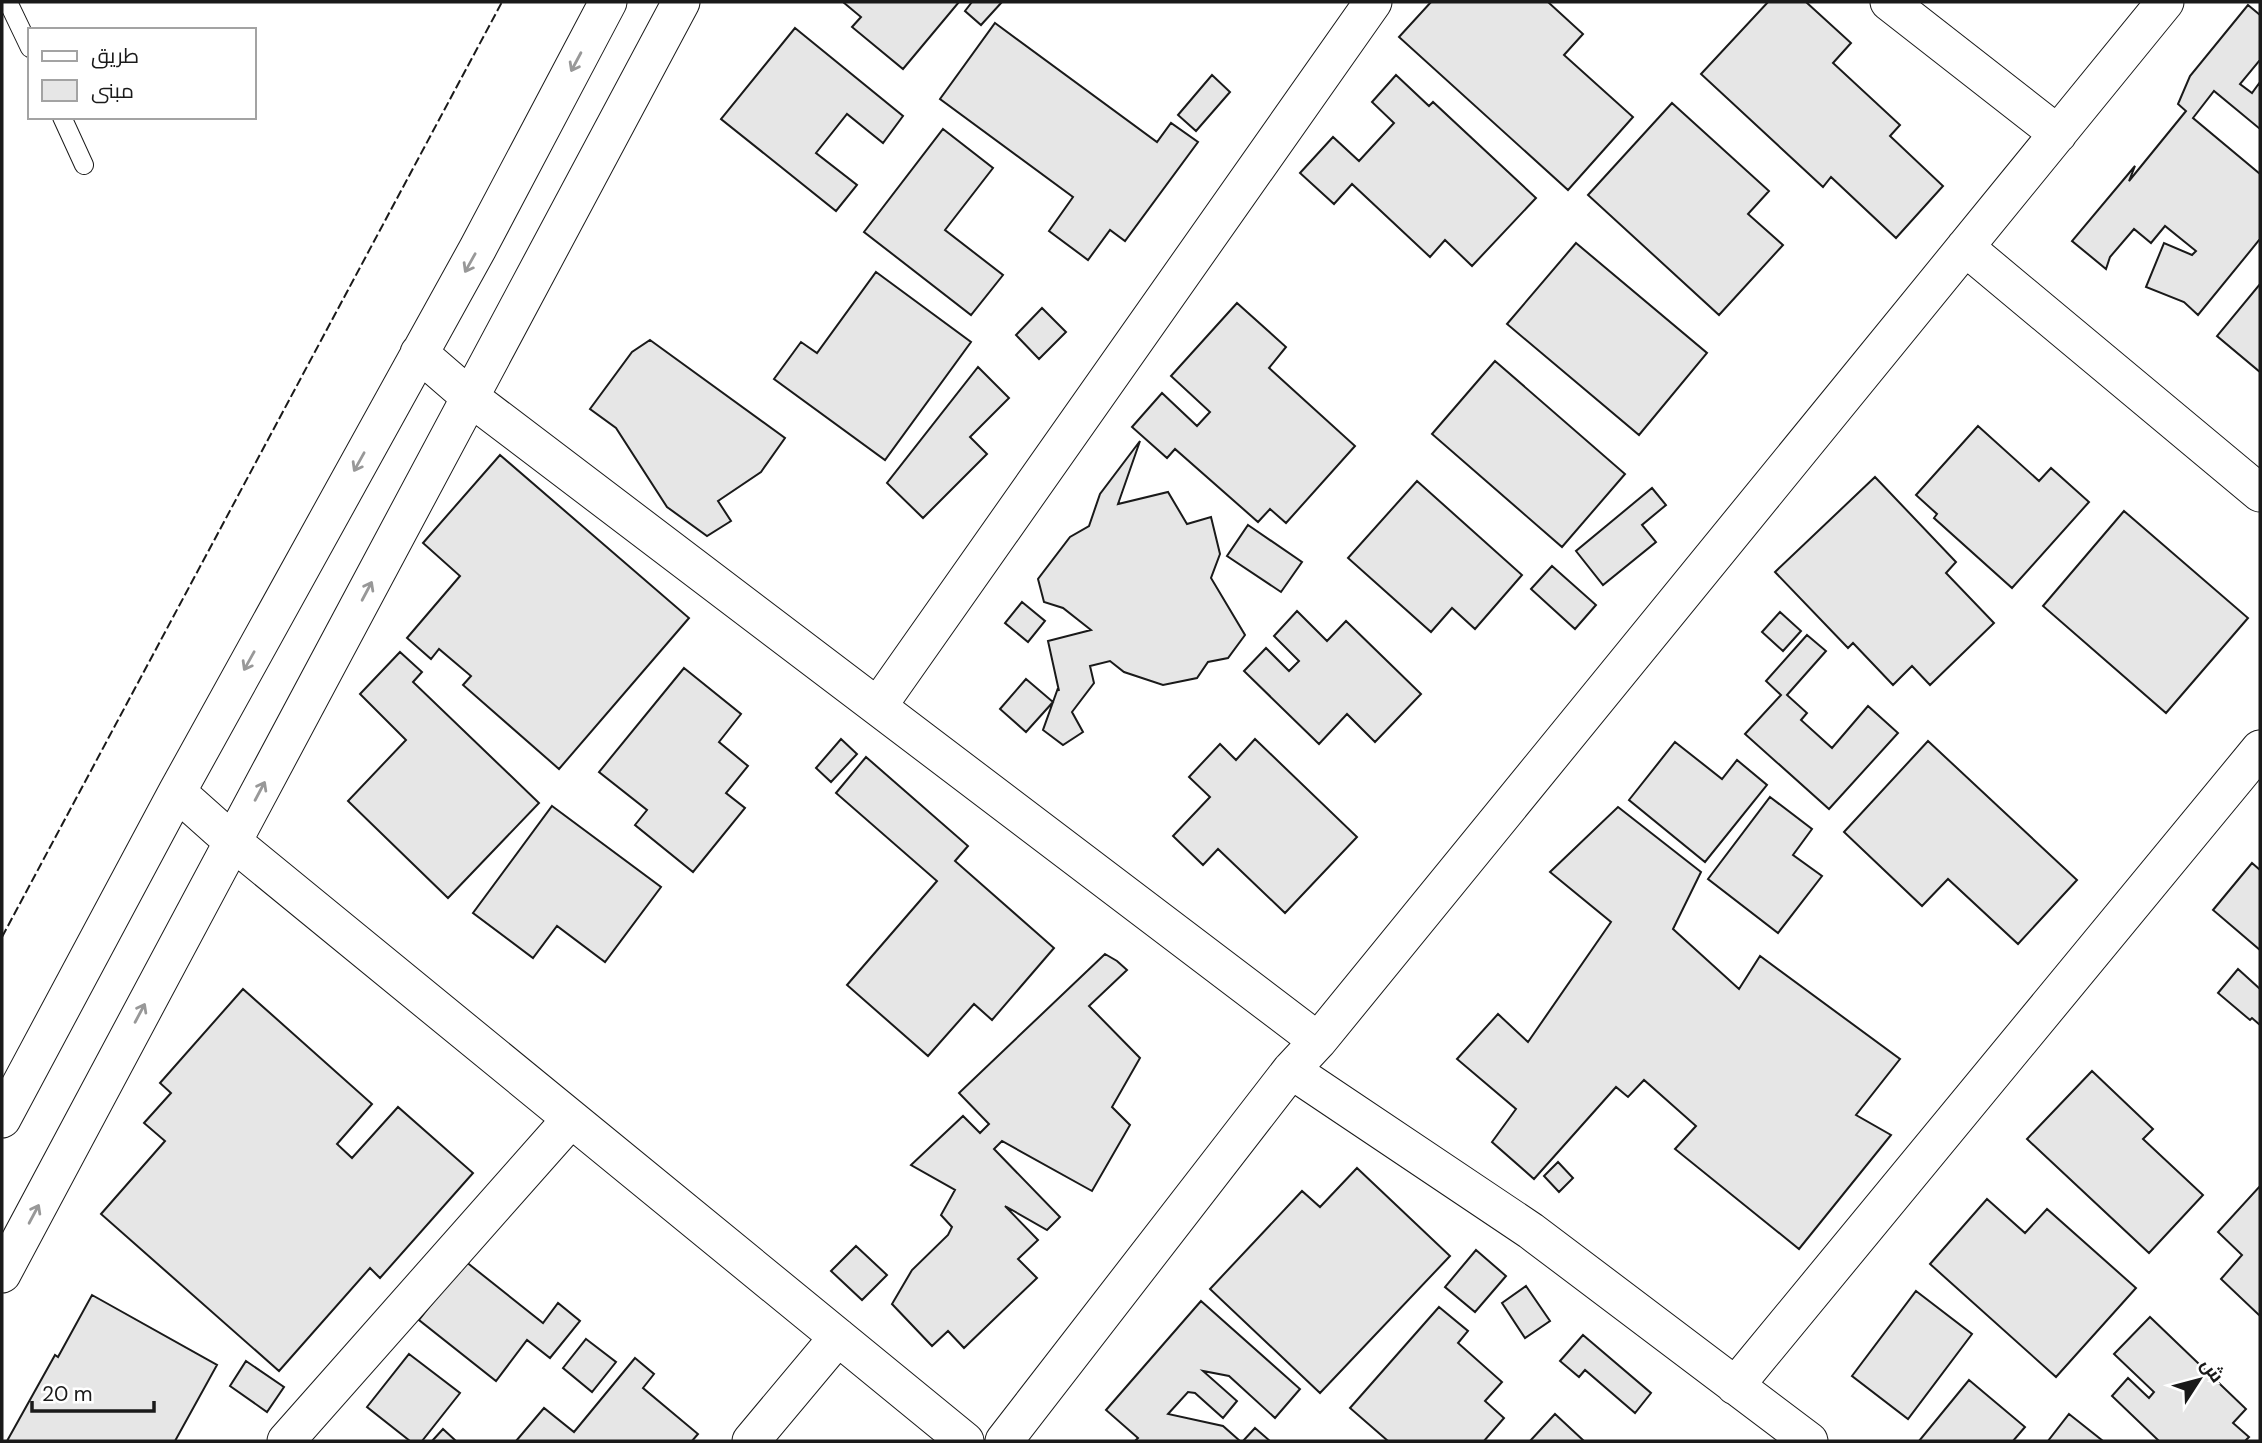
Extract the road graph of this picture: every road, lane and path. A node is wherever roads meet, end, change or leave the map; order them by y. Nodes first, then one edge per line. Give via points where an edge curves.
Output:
1 (8, 2) edge
2 (608, 2) edge
3 (681, 2) edge
4 (1373, 2) edge
5 (1889, 2) edge
6 (2165, 2) edge
7 (28, 44) edge
8 (63, 119) edge
9 (2057, 134) junction
10 (84, 165) dead end
11 (1965, 247) junction
12 (419, 353) junction
13 (471, 398) junction
14 (2260, 493) edge
15 (878, 706) junction
16 (2260, 749) edge
17 (177, 792) junction
18 (233, 842) junction
19 (1318, 1041) junction
20 (1291, 1070) junction
21 (2, 1119) edge
22 (571, 1119) junction
23 (2, 1275) edge
24 (838, 1337) junction
25 (1735, 1386) junction
26 (286, 1441) edge
27 (751, 1441) edge
28 (965, 1441) edge
29 (1004, 1441) edge
30 (1809, 1441) edge

1 - 7 lane
2 -> 12 street
3 - 13 street
4 - 15 street
5 - 9 street
6 - 9 street
8 - 10 lane
9 - 11 street
11 - 14 street
11 - 19 street
12 - 13 street
12 -> 17 street
13 - 15 street
18 -> 13 street
15 - 19 street
16 - 25 street
17 - 18 street
17 - 21 street
18 - 22 street
23 -> 18 street
19 - 20 street
20 - 25 street via 1531,1231
20 - 29 street
22 - 24 street
22 - 26 street
24 - 27 street
24 - 28 street
25 - 30 street

